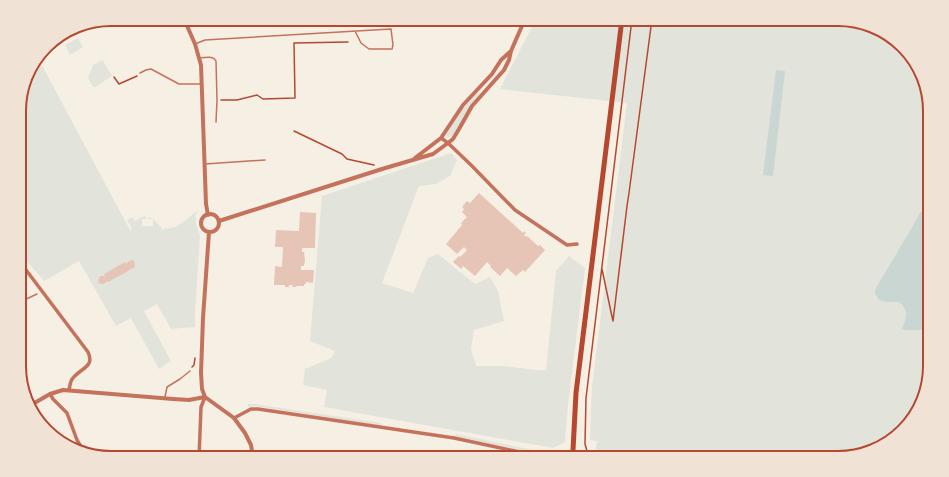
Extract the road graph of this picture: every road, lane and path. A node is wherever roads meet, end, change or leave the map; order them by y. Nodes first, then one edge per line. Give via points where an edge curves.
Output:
1 (187, 26) edge
2 (523, 26) edge
3 (621, 26) edge
4 (631, 26) edge
5 (651, 26) edge
6 (355, 31) junction
7 (348, 42) dead end
8 (195, 44) junction
9 (511, 51) junction
10 (199, 58) junction
11 (140, 74) joint
12 (114, 77) dead end
13 (201, 84) junction
14 (217, 100) junction
15 (216, 122) dead end
16 (294, 131) dead end
17 (441, 138) junction
18 (448, 143) junction
19 (265, 160) dead end
20 (411, 160) junction
21 (205, 164) junction
22 (374, 165) dead end
23 (208, 215) junction
24 (219, 221) junction
25 (209, 232) junction
26 (576, 244) dead end
27 (601, 266) junction
28 (26, 270) edge
29 (36, 294) dead end
30 (26, 299) edge
31 (195, 358) dead end
32 (190, 371) joint
33 (69, 390) junction
34 (50, 394) junction
35 (205, 397) junction
36 (165, 398) junction
37 (34, 402) edge
38 (234, 418) junction
39 (80, 444) edge
40 (199, 451) edge
41 (252, 451) edge
42 (515, 451) edge
43 (574, 451) edge
44 (587, 451) edge

1 - 8 street
2 - 9 street
3 - 43 main road via 576,393
4 - 27 path
5 - 27 path via 613,321
6 - 6 lane via 391,29 392,49 369,49 361,43
6 - 8 lane via 204,40
7 - 14 path via 294,44 295,98 263,99 257,95 237,100
8 - 10 street
9 - 17 street via 463,105
9 - 18 street via 504,70 472,106 460,129
10 - 13 street
10 - 14 lane via 212,57 216,61
11 - 12 path via 119,84
11 - 13 lane via 151,68 177,84
13 - 21 street
14 - 15 lane
16 - 22 path via 342,154 347,159
17 - 18 street
17 - 20 street
18 - 20 street via 433,154
18 - 26 street via 515,210 567,245
19 - 21 lane
20 - 24 street
21 - 23 street
23 - 24 street via 215,216
23 - 25 street via 203,218 201,224
24 - 25 street via 217,229
25 - 35 street via 201,373
27 - 44 path via 586,398
28 - 33 street via 90,357 87,366 73,378
29 - 30 lane
31 - 32 path
32 - 36 lane via 167,387
33 - 34 street
33 - 36 street
34 - 37 street
34 - 39 street via 67,413
35 - 36 street via 189,400
35 - 38 street
35 - 40 street via 201,407
38 - 41 street via 245,433
38 - 42 street via 251,409 258,409 454,438

